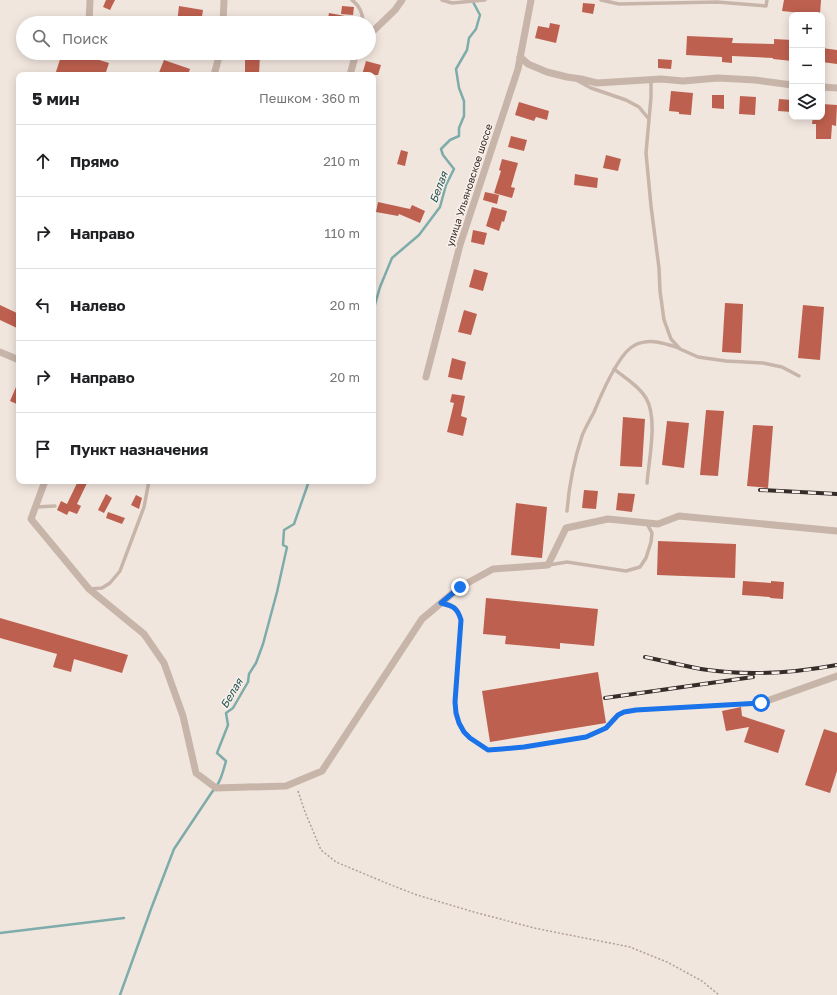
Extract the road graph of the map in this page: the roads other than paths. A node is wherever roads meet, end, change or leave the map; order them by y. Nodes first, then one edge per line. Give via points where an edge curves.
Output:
1 (90, 0) edge
2 (224, 0) edge
3 (352, 0) edge
4 (402, 0) edge
5 (442, 0) edge
6 (484, 0) edge
7 (531, 0) edge
8 (601, 0) edge
9 (767, 0) edge
10 (718, 1) edge
11 (648, 2) edge
12 (89, 16) edge
13 (223, 16) edge
14 (363, 16) edge
15 (376, 28) edge
16 (520, 57) junction
17 (218, 60) edge
18 (354, 60) edge
19 (215, 72) edge
20 (351, 72) edge
21 (571, 78) junction
22 (651, 80) junction
23 (789, 85) edge
24 (825, 87) edge
25 (837, 88) edge
26 (648, 118) junction
27 (680, 349) junction
28 (0, 352) edge
29 (16, 359) edge
30 (614, 369) junction
31 (799, 376) dead end
32 (426, 377) dead end
33 (647, 483) dead end
34 (44, 484) edge
35 (148, 484) edge
36 (55, 506) dead end
37 (36, 507) junction
38 (566, 511) dead end
39 (647, 523) junction
40 (837, 531) edge
41 (548, 565) junction
42 (89, 589) junction
43 (441, 603) junction
44 (837, 676) edge
45 (761, 703) joint

1 - 12 street
2 - 13 street
3 - 14 lane via 359,6
4 - 15 street
5 - 6 lane via 452,3
7 - 16 street, улица Ульяновское шоссе
8 - 11 lane via 619,4
9 - 10 lane via 766,6
10 - 11 lane
16 - 21 street via 528,64 546,72
16 - 32 street, улица Ульяновское шоссе via 460,245
17 - 19 street
18 - 20 street
21 - 22 street via 597,83
21 - 26 lane via 626,100 639,107
22 - 23 street via 718,78
22 - 26 lane
24 - 25 street
26 - 27 lane via 646,153 664,320 671,339
27 - 30 lane via 656,341 633,345
27 - 31 lane via 698,356 726,361 782,367
28 - 29 street
30 - 33 lane via 638,388 646,398 652,413
30 - 38 lane via 582,435
34 - 37 street
35 - 42 lane via 144,507 120,571 102,588
36 - 37 lane
37 - 42 street via 31,519
39 - 40 street via 658,524 679,516
39 - 41 street via 608,519 566,528
39 - 41 lane via 652,533 651,542 640,567 626,571 567,562
41 - 43 street via 493,569 460,587
42 - 43 street via 144,634 164,663 183,716 196,773 216,788 286,786 322,771 422,618
43 - 45 lane via 457,610 461,620 455,702 459,723 470,738 488,750 586,737 606,728 624,712
44 - 45 street

